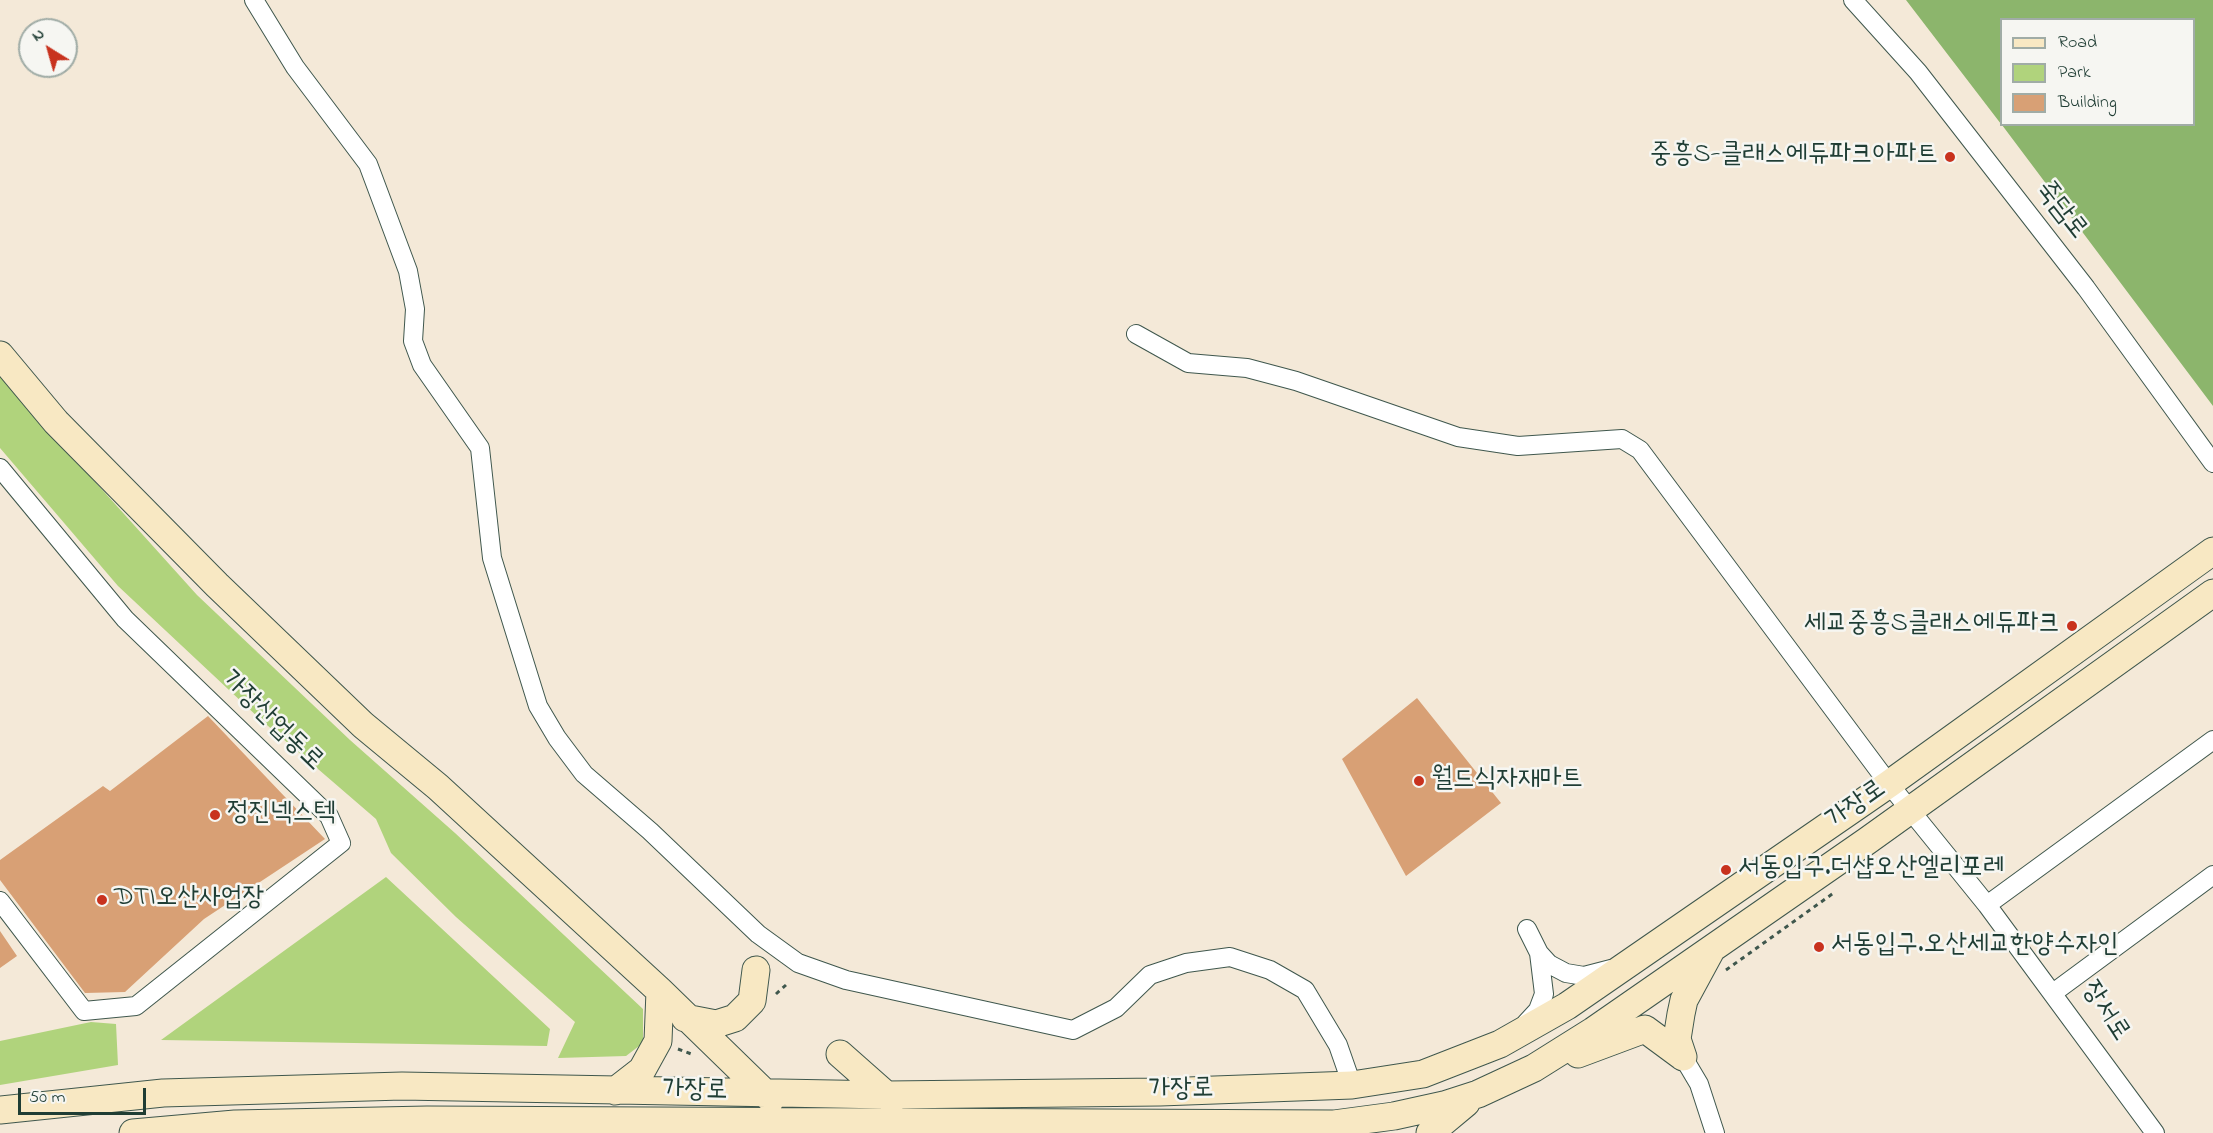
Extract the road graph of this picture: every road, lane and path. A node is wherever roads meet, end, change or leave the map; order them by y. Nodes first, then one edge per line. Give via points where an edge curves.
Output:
1 (254, 0) edge
2 (1853, 0) edge
3 (1136, 334) dead end
4 (0, 355) edge
5 (2213, 463) edge
6 (0, 468) edge
7 (2213, 551) edge
8 (2213, 593) edge
9 (2213, 740) edge
10 (1889, 783) junction
11 (1910, 810) junction
12 (2213, 875) edge
13 (0, 901) edge
14 (1987, 905) junction
15 (1527, 929) dead end
16 (1711, 950) junction
17 (1539, 953) junction
18 (1624, 966) junction
19 (756, 970) dead end
20 (660, 991) junction
21 (2053, 993) junction
22 (686, 1018) junction
23 (1500, 1044) junction
24 (1683, 1057) junction
25 (1534, 1068) junction
26 (1390, 1080) junction
27 (1352, 1085) junction
28 (615, 1091) junction
29 (764, 1093) junction
30 (837, 1094) junction
31 (1478, 1094) junction
32 (887, 1095) junction
33 (0, 1110) edge
34 (615, 1120) junction
35 (805, 1124) edge
36 (1185, 1124) junction
37 (1395, 1124) edge
38 (919, 1127) edge
39 (133, 1133) edge
40 (688, 1133) edge
41 (1106, 1133) edge
42 (1430, 1133) edge
43 (1715, 1133) edge
44 (2154, 1133) edge

1 - 27 street via 295,67 373,175 408,271 415,309 413,341 422,365 480,448 492,558 538,706 584,774 759,934 798,963 846,980 1073,1030 1116,1008 1150,975 1186,963 1230,957 1270,970 1305,990 1338,1045
2 - 5 street, 죽담로 via 1918,72 2079,279
3 - 10 street via 1188,363 1247,368 1286,378 1458,437 1518,446 1622,440 1640,450
4 - 20 main road via 56,422 363,725 438,787
6 - 13 street, 가장산업동로 via 125,619 329,816 341,843 136,1006 84,1011
7 - 10 main road, 가장로
8 - 11 main road, 가장로
9 - 14 street
10 - 11 street
10 - 18 main road, 가장로
11 - 14 street
11 - 16 main road, 가장로
12 - 21 street, 장서로
14 - 21 street
15 - 17 street
16 - 24 main road via 1682,1007 1677,1039
16 - 25 main road, 가장로
17 - 18 street via 1566,973 1584,976
17 - 23 street via 1544,994 1538,1010
18 - 23 main road, 가장로 via 1567,1006
19 - 22 main road via 752,1001 735,1018 716,1023
20 - 22 main road
20 - 28 main road via 658,1041 642,1070
21 - 44 street, 장서로
22 - 29 main road
23 - 26 main road, 가장로 via 1423,1074
24 - 25 main road via 1645,1029
24 - 43 street via 1699,1084
25 - 31 main road, 가장로
26 - 27 main road, 가장로
26 - 37 main road
27 - 32 main road, 가장로
28 - 29 main road, 가장로
28 - 33 main road, 가장로 via 390,1086 163,1093
29 - 30 main road, 가장로
29 - 35 main road
30 - 32 main road, 가장로
30 - 32 main road via 844,1074 840,1054
30 - 35 main road
31 - 37 main road, 가장로
31 - 42 main road
32 - 38 main road
34 - 35 main road, 가장로
34 - 39 main road, 가장로 via 235,1124
34 - 40 main road
35 - 38 main road, 가장로
36 - 37 main road, 가장로
36 - 38 main road, 가장로
36 - 41 main road

